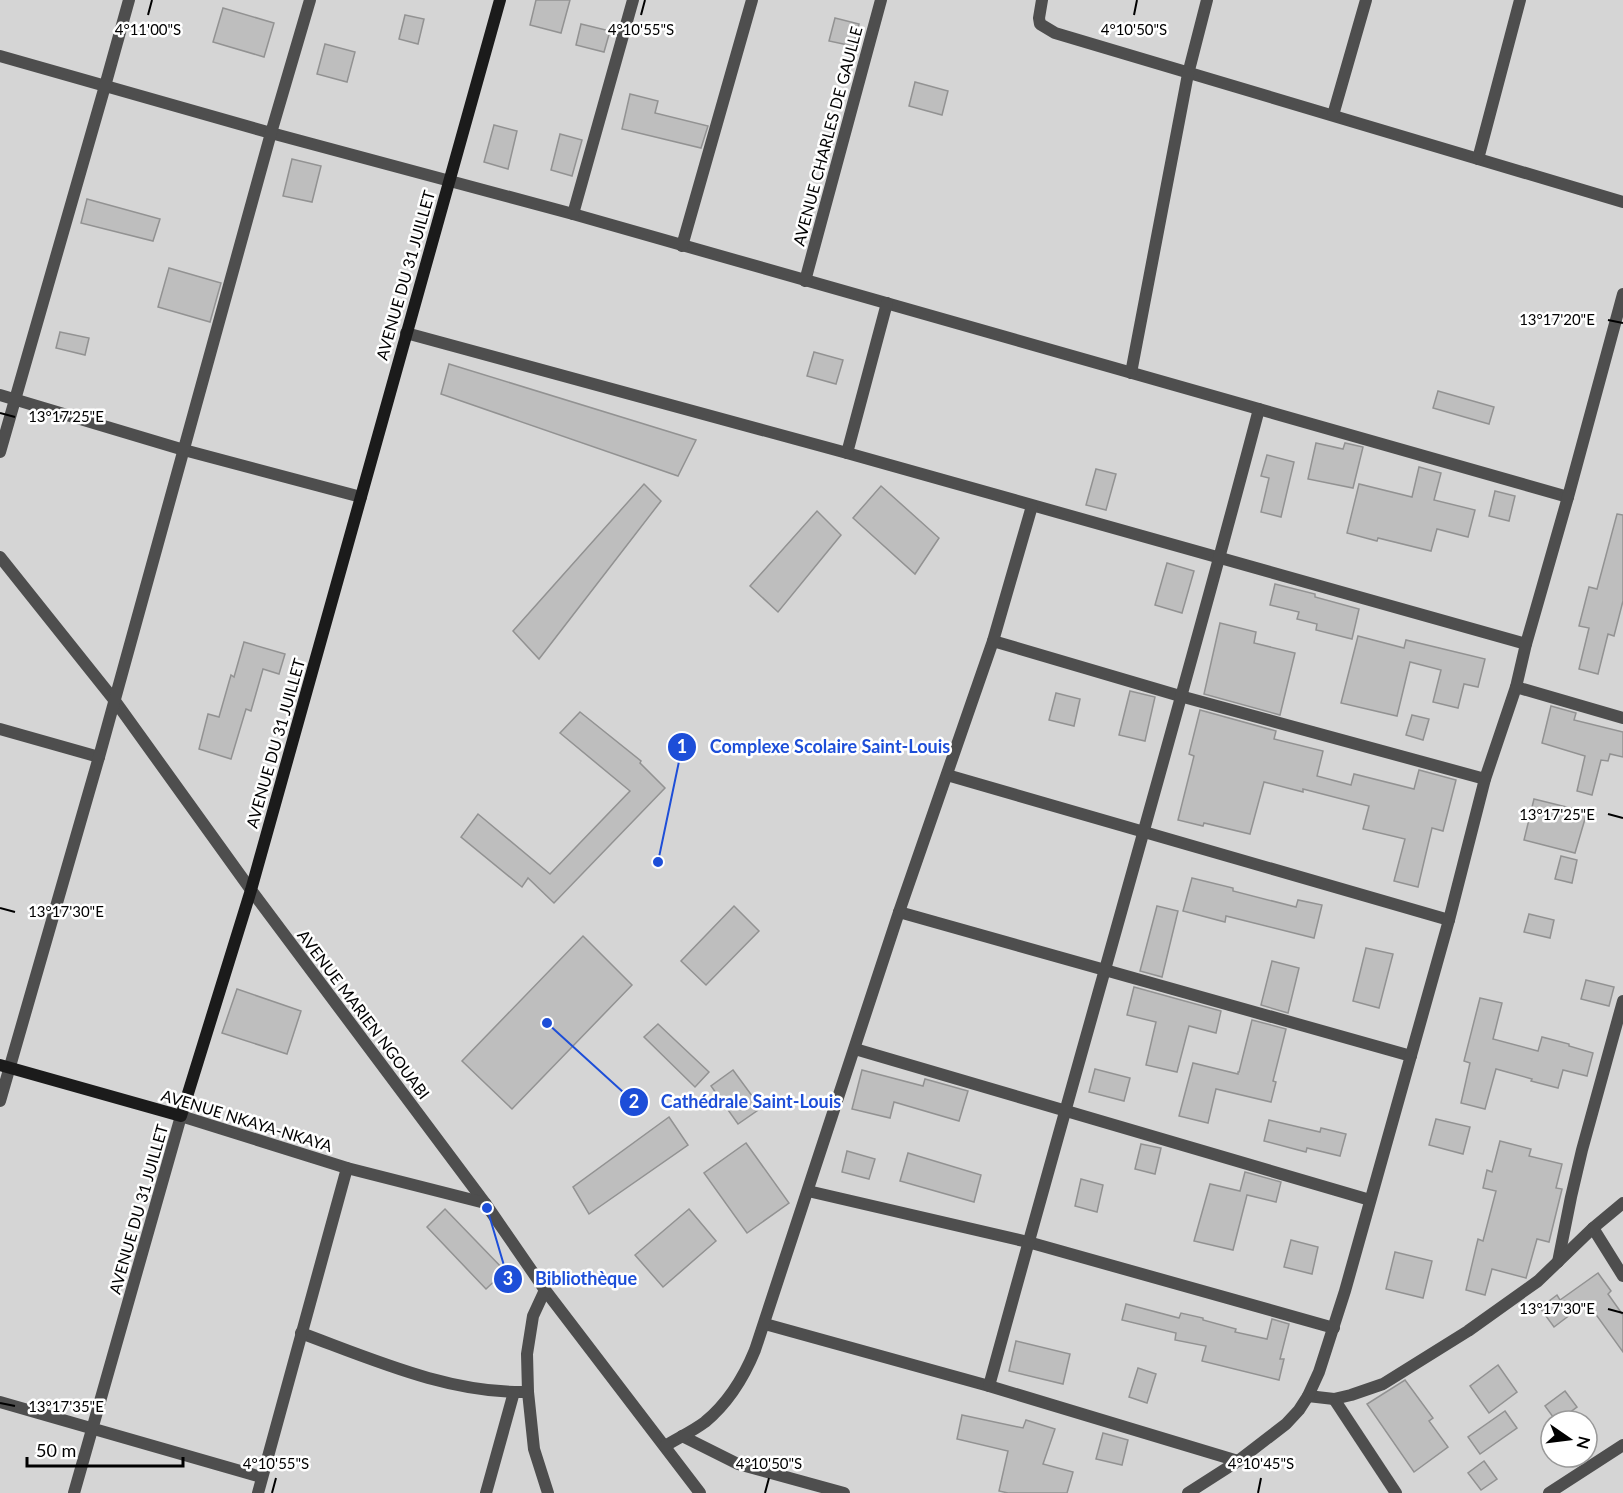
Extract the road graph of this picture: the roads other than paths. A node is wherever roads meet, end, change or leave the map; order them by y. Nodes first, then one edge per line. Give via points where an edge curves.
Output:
1 (129, 0) edge
2 (310, 0) edge
3 (500, 0) edge
4 (633, 0) edge
5 (752, 0) edge
6 (880, 0) edge
7 (1042, 0) edge
8 (1207, 0) edge
9 (1366, 0) edge
10 (1520, 0) edge
11 (0, 57) edge
12 (1188, 74) junction
13 (105, 86) junction
14 (1333, 115) junction
15 (271, 133) junction
16 (1478, 159) junction
17 (448, 181) junction
18 (1623, 202) edge
19 (573, 214) junction
20 (682, 246) junction
21 (805, 281) junction
22 (1623, 294) edge
23 (887, 303) junction
24 (406, 333) junction
25 (1131, 374) junction
26 (0, 395) edge
27 (16, 399) junction
28 (1259, 409) junction
29 (184, 450) junction
30 (0, 452) edge
31 (847, 453) junction
32 (361, 497) junction
33 (1568, 497) junction
34 (1032, 506) junction
35 (0, 557) edge
36 (1219, 559) junction
37 (993, 641) junction
38 (1526, 644) junction
39 (1516, 687) junction
40 (1180, 696) junction
41 (115, 701) junction
42 (1623, 718) edge
43 (0, 729) edge
44 (99, 757) junction
45 (947, 775) junction
46 (1485, 779) junction
47 (1145, 831) junction
48 (251, 890) junction
49 (899, 912) junction
50 (1449, 920) junction
51 (1105, 969) junction
52 (1623, 1001) edge
53 (855, 1049) junction
54 (1411, 1056) junction
55 (5, 1066) edge
56 (0, 1101) edge
57 (1065, 1110) junction
58 (181, 1116) junction
59 (347, 1168) junction
60 (808, 1191) junction
61 (1370, 1200) junction
62 (484, 1203) junction
63 (1623, 1203) edge
64 (1593, 1228) junction
65 (1029, 1242) junction
66 (1558, 1263) junction
67 (1623, 1276) edge
68 (545, 1290) junction
69 (765, 1324) junction
70 (1334, 1328) junction
71 (302, 1333) junction
72 (989, 1386) junction
73 (514, 1392) junction
74 (528, 1392) junction
75 (1308, 1396) junction
76 (1334, 1399) junction
77 (0, 1402) edge
78 (92, 1427) junction
79 (682, 1436) junction
80 (1623, 1445) edge
81 (665, 1446) junction
82 (1238, 1461) junction
83 (261, 1477) junction
84 (74, 1493) edge
85 (258, 1493) edge
86 (486, 1493) edge
87 (548, 1493) edge
88 (700, 1493) edge
89 (844, 1493) edge
90 (1188, 1493) edge
91 (1396, 1493) edge
92 (1549, 1493) edge

1 - 13 street
2 - 15 street
3 - 17 street, AVENUE DU 31 JUILLET
4 - 19 street
5 - 20 street
6 - 21 street, AVENUE CHARLES DE GAULLE
7 - 12 street via 1040,24 1055,33
8 - 12 street
9 - 14 street
10 - 16 street
11 - 13 street
12 - 14 street
12 - 25 street
13 - 15 street
13 - 27 street
14 - 16 street
15 - 17 street
15 - 29 street
16 - 18 street
17 - 19 street
17 - 24 street, AVENUE DU 31 JUILLET
19 - 20 street
20 - 21 street
21 - 23 street
22 - 33 street
23 - 25 street
23 - 31 street
24 - 31 street
24 - 32 street, AVENUE DU 31 JUILLET
25 - 28 street
26 - 27 street
27 - 29 street
27 - 30 street
28 - 33 street
28 - 36 street
29 - 32 street
29 - 41 street
31 - 34 street
32 - 48 street, AVENUE DU 31 JUILLET
33 - 38 street
34 - 36 street
34 - 37 street
35 - 41 street, AVENUE MARIEN NGOUABI
36 - 38 street
36 - 40 street
37 - 40 street
37 - 45 street
38 - 39 street
39 - 42 street
39 - 46 street
40 - 46 street
40 - 47 street
41 - 44 street
41 - 48 street, AVENUE MARIEN NGOUABI
43 - 44 street
44 - 55 street
45 - 47 street
45 - 49 street
46 - 50 street
47 - 50 street
47 - 51 street
48 - 58 street, AVENUE DU 31 JUILLET
48 - 62 street, AVENUE MARIEN NGOUABI
49 - 51 street
49 - 53 street
50 - 54 street
51 - 54 street
51 - 57 street
52 - 66 street via 1582,1150
53 - 57 street
53 - 60 street
54 - 61 street
55 - 56 street
55 - 58 street, AVENUE NKAYA-NKAYA
57 - 61 street
57 - 65 street
58 - 59 street, AVENUE NKAYA-NKAYA
58 - 78 street, AVENUE DU 31 JUILLET
59 - 62 street, AVENUE NKAYA-NKAYA
59 - 71 street
60 - 65 street
60 - 69 street
61 - 70 street
62 - 68 street, AVENUE MARIEN NGOUABI
63 - 64 street
64 - 66 street
64 - 67 street
65 - 70 street
65 - 72 street
66 - 76 street via 1468,1331 1383,1384
68 - 74 street via 533,1316 527,1354
68 - 81 street, AVENUE MARIEN NGOUABI
69 - 72 street
69 - 79 street via 737,1387 705,1422
70 - 75 street
71 - 73 street via 429,1378
71 - 83 street
72 - 82 street
73 - 74 street
73 - 86 street
74 - 87 street via 534,1449
75 - 76 street
75 - 82 street via 1286,1424
76 - 91 street
77 - 78 street
78 - 83 street
78 - 84 street, AVENUE DU 31 JUILLET
79 - 81 street
79 - 89 street via 738,1464
80 - 92 street
81 - 88 street, AVENUE MARIEN NGOUABI
82 - 90 street
83 - 85 street

